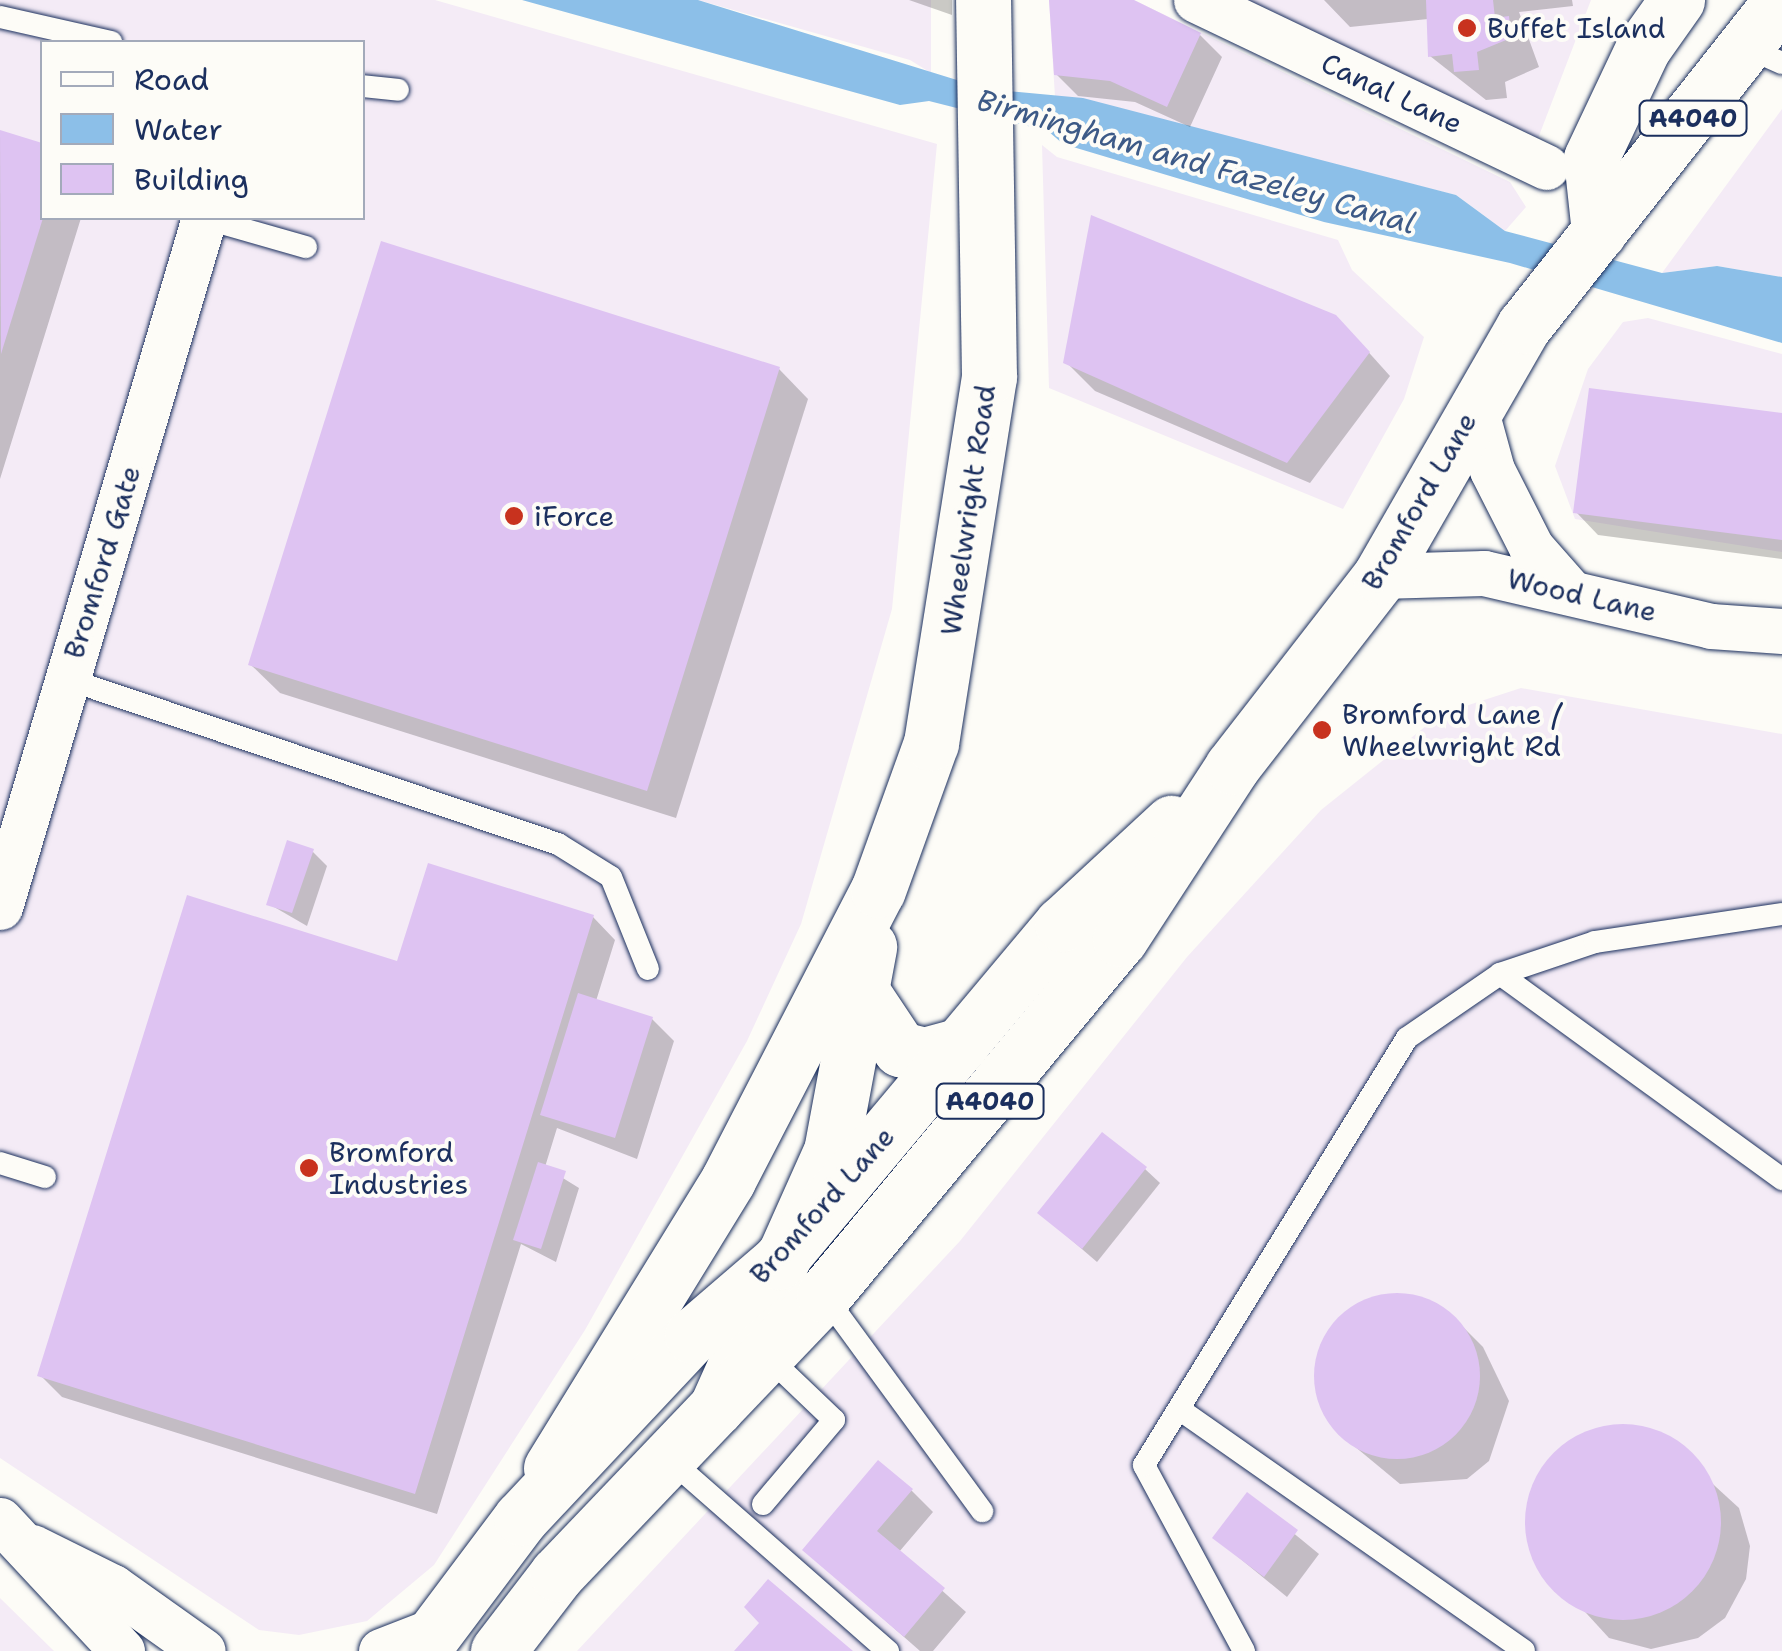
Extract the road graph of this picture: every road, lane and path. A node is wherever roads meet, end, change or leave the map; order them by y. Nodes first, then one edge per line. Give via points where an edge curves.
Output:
1 (1196, 0) edge
2 (1677, 0) edge
3 (1781, 0) edge
4 (984, 9) edge
5 (0, 17) edge
6 (103, 40) edge
7 (1764, 55) edge
8 (365, 86) edge
9 (398, 90) dead end
10 (1569, 162) junction
11 (203, 220) edge
12 (211, 220) edge
13 (1599, 232) junction
14 (306, 247) dead end
15 (1474, 404) junction
16 (1380, 576) junction
17 (1567, 588) junction
18 (1782, 632) edge
19 (67, 679) junction
20 (1232, 766) junction
21 (3, 886) edge
22 (878, 890) junction
23 (1782, 914) edge
24 (648, 969) dead end
25 (1500, 974) junction
26 (862, 992) junction
27 (961, 1045) junction
28 (0, 1164) edge
29 (45, 1177) dead end
30 (1782, 1180) edge
31 (778, 1262) junction
32 (824, 1296) junction
33 (766, 1355) junction
34 (715, 1409) junction
35 (1179, 1409) junction
36 (668, 1458) junction
37 (764, 1504) dead end
38 (982, 1511) dead end
39 (521, 1518) junction
40 (16, 1534) edge
41 (428, 1641) edge
42 (195, 1644) edge
43 (510, 1647) edge
44 (122, 1651) edge
45 (234, 1651) edge
46 (380, 1651) edge
47 (888, 1651) edge
48 (1244, 1651) edge
49 (1524, 1651) edge

1 - 10 street, Canal Lane
2 - 10 main road, A4040
3 - 7 main road, Bromford Lane / A4040
4 - 22 main road, Wheelwright Road via 988,175 980,477 931,744
5 - 6 lane
7 - 13 main road, Bromford Lane / A4040
8 - 9 lane
10 - 13 main road
11 - 19 street, Bromford Gate
12 - 14 lane
13 - 15 main road, Bromford Lane / A4040 via 1524,326
15 - 16 main road, Bromford Lane / A4040
15 - 17 street via 1515,516
16 - 17 street, Wood Lane via 1484,573
16 - 20 main road, Bromford Lane / A4040
17 - 18 street, Wood Lane via 1711,626
19 - 21 street, Bromford Gate
19 - 24 lane via 558,844 610,876
20 - 27 main road, Bromford Lane / A4040 via 1062,924
20 - 32 main road, Bromford Lane / A4040 via 1120,939
22 - 26 main road
22 - 39 main road via 728,1180
23 - 25 lane via 1595,942
25 - 30 lane
25 - 35 lane via 1407,1038
26 - 27 main road via 900,1049 924,1055
26 - 31 main road via 831,1151
27 - 31 main road, Bromford Lane / A4040
28 - 29 lane
31 - 34 main road
31 - 39 main road, Bromford Lane / A4040 via 692,1336
32 - 33 main road, Bromford Lane / A4040
32 - 38 lane
33 - 34 main road, Bromford Lane / A4040
33 - 37 lane via 834,1420
34 - 36 main road, Bromford Lane / A4040
35 - 48 lane via 1144,1465
35 - 49 lane
36 - 43 main road, Bromford Lane / A4040
36 - 47 lane
39 - 41 main road, Bromford Lane / A4040
40 - 42 street
40 - 44 street
41 - 46 street
42 - 45 street

